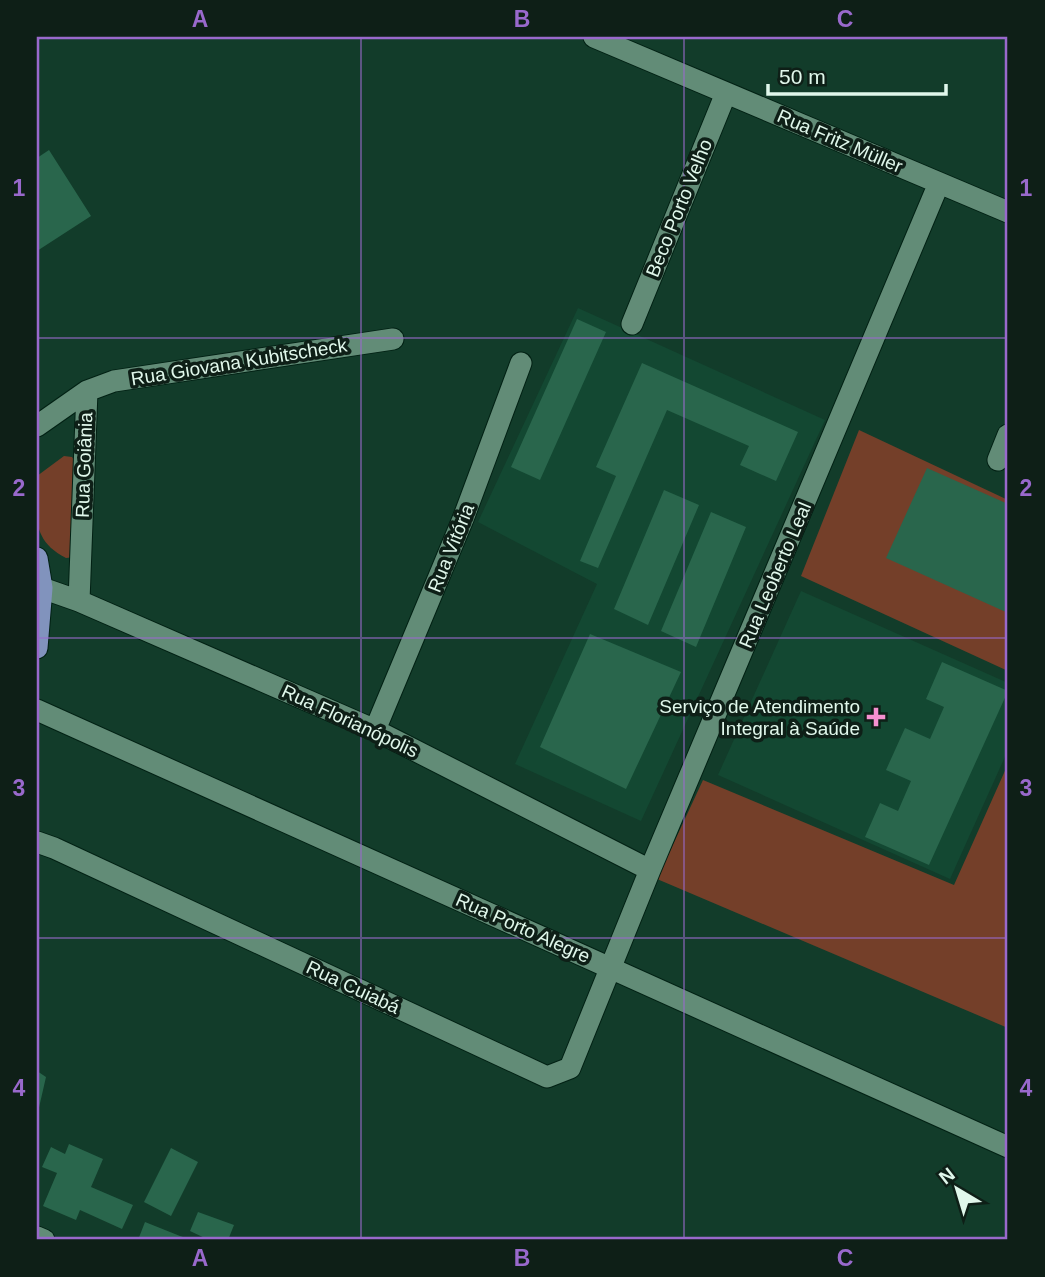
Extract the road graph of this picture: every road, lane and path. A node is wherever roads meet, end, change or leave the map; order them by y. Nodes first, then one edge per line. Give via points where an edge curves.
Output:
1 (594, 37) edge
2 (726, 93) junction
3 (939, 183) junction
4 (1008, 212) edge
5 (632, 324) dead end
6 (393, 339) dead end
7 (521, 363) dead end
8 (87, 391) junction
9 (37, 426) edge
10 (1008, 435) edge
11 (998, 460) dead end
12 (37, 558) edge
13 (39, 597) edge
14 (79, 601) junction
15 (37, 648) edge
16 (37, 710) edge
17 (375, 730) junction
18 (37, 842) edge
19 (650, 870) junction
20 (611, 967) junction
21 (1008, 1147) edge
22 (37, 1237) edge
23 (44, 1240) edge

1 - 2 street, Rua Fritz Müller
2 - 3 street, Rua Fritz Müller
2 - 5 street, Beco Porto Velho
3 - 4 street, Rua Fritz Müller
3 - 19 street, Rua Leoberto Leal
6 - 8 street, Rua Giovana Kubitscheck via 114,381
7 - 17 street, Rua Vitória via 463,519
8 - 9 street, Rua Goiânia
8 - 14 street, Rua Goiânia
10 - 11 street
12 - 13 main road
13 - 14 street, Rua Florianópolis
13 - 15 main road
14 - 17 street, Rua Florianópolis
16 - 20 street, Rua Porto Alegre
17 - 19 street, Rua Florianópolis
18 - 20 street, Rua Cuiabá via 547,1077 570,1068
19 - 20 street, Rua Leoberto Leal
20 - 21 street, Rua Porto Alegre
22 - 23 street

